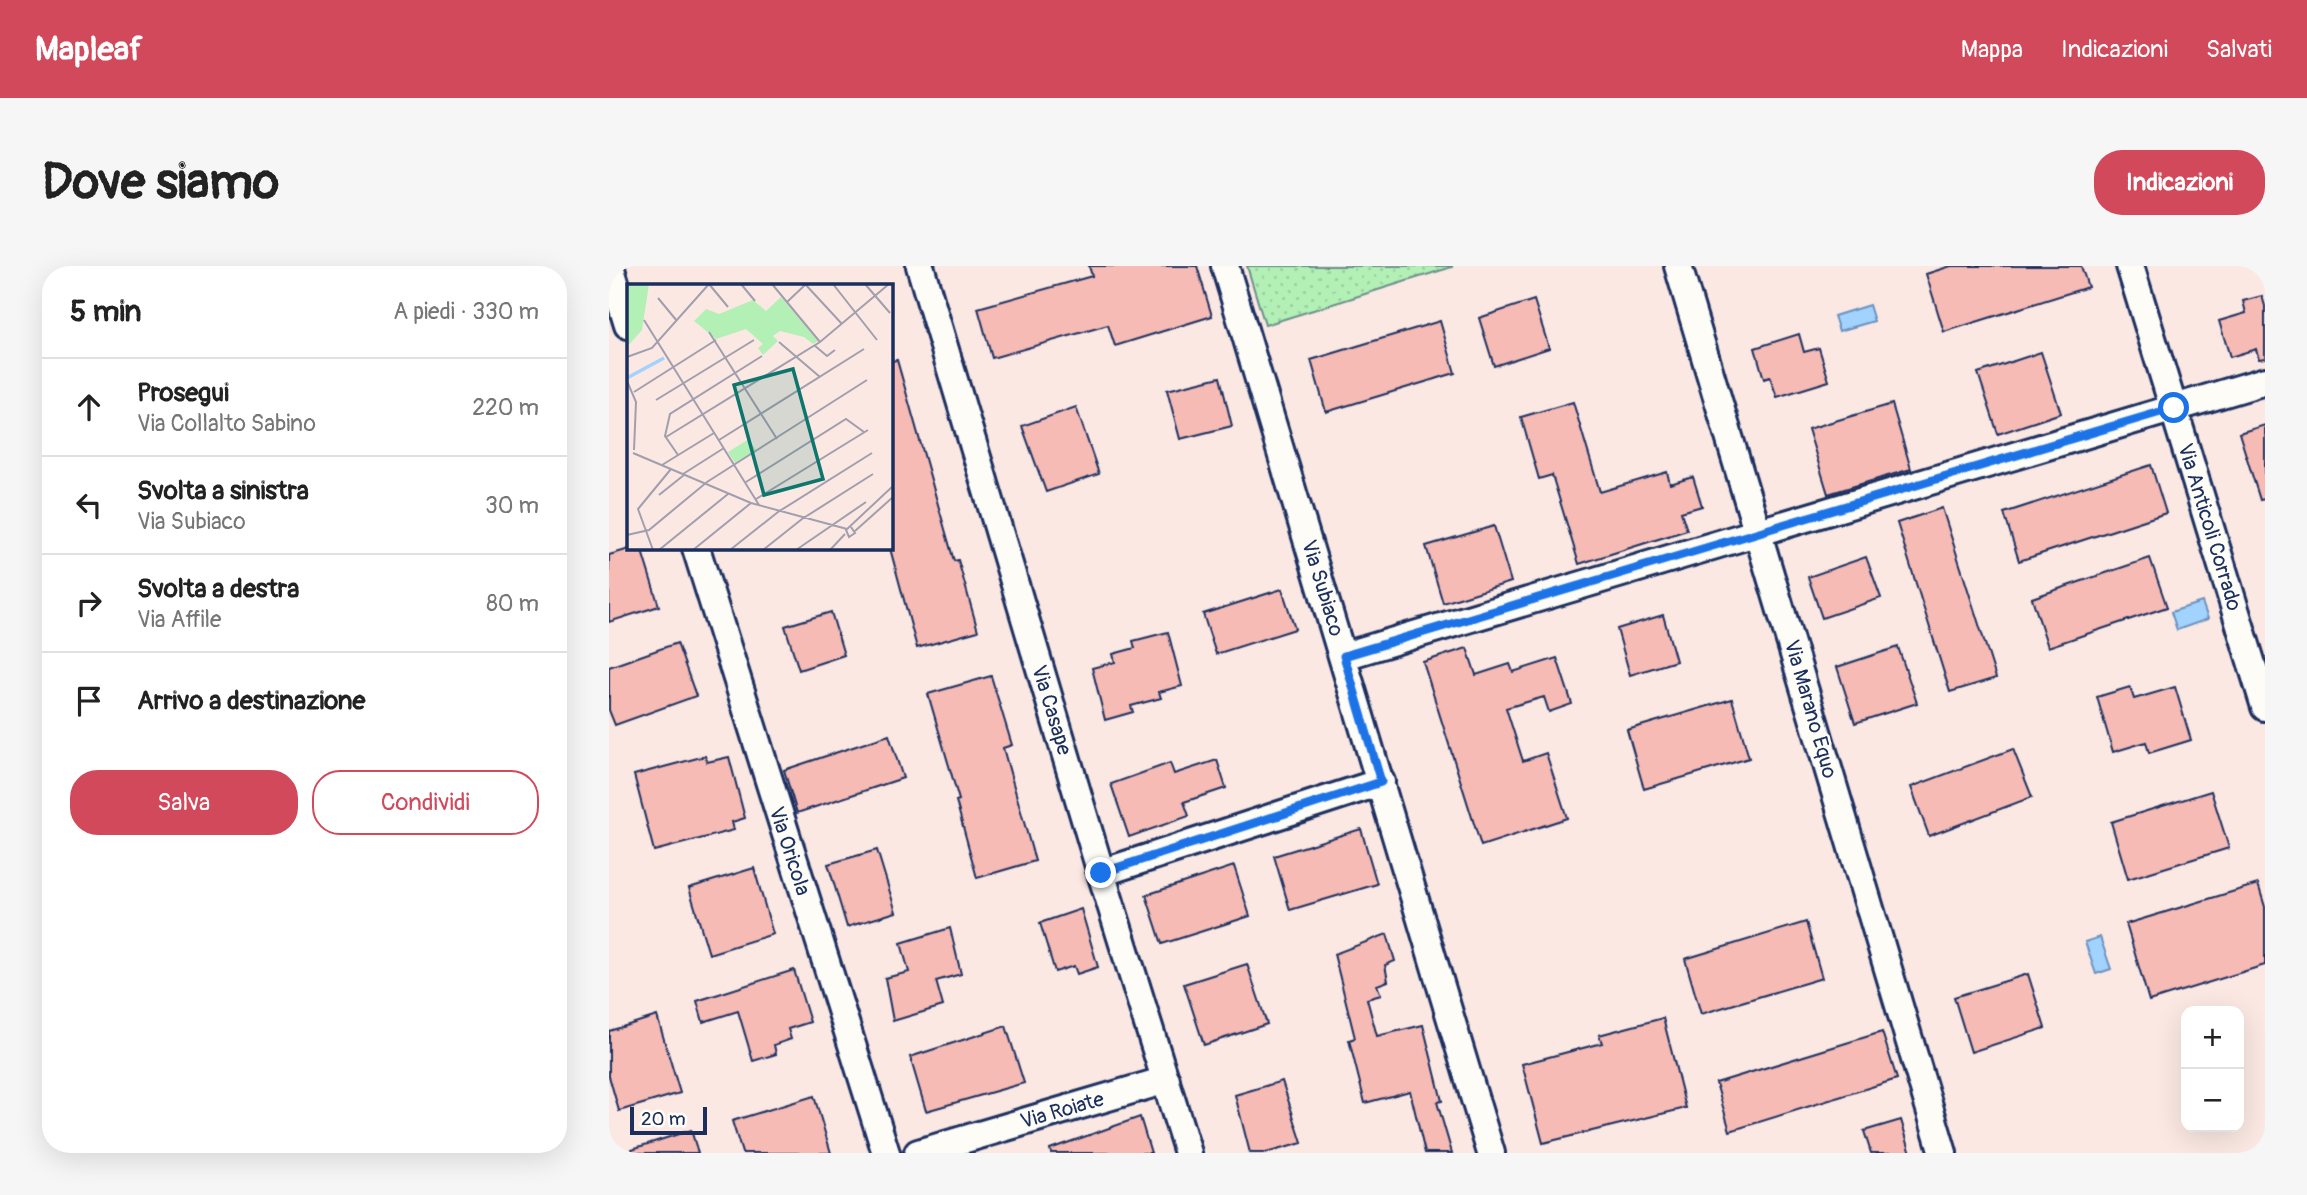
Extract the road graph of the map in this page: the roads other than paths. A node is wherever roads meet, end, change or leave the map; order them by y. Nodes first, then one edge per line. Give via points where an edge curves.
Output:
1 (610, 266) edge
2 (920, 266) edge
3 (1225, 266) edge
4 (1678, 266) edge
5 (2130, 266) edge
6 (627, 322) edge
7 (2265, 381) edge
8 (2174, 408) junction
9 (1759, 532) junction
10 (697, 550) edge
11 (1344, 656) junction
12 (2265, 707) edge
13 (1381, 782) junction
14 (1101, 873) junction
15 (1166, 1080) junction
16 (886, 1153) edge
17 (918, 1153) edge
18 (1188, 1153) edge
19 (1491, 1153) edge
20 (1943, 1153) edge

1 - 6 street
2 - 14 street, Via Casape
3 - 11 street, Via Subiaco
4 - 9 street, Via Marano Equo
5 - 8 street, Via Anticoli Corrado
7 - 8 street
8 - 9 street
8 - 12 street, Via Anticoli Corrado
9 - 11 street
9 - 20 street, Via Marano Equo
10 - 16 street, Via Oricola
11 - 13 street, Via Subiaco
13 - 14 street
13 - 19 street, Via Subiaco
14 - 15 street, Via Casape
15 - 17 street, Via Roiate
15 - 18 street, Via Casape

